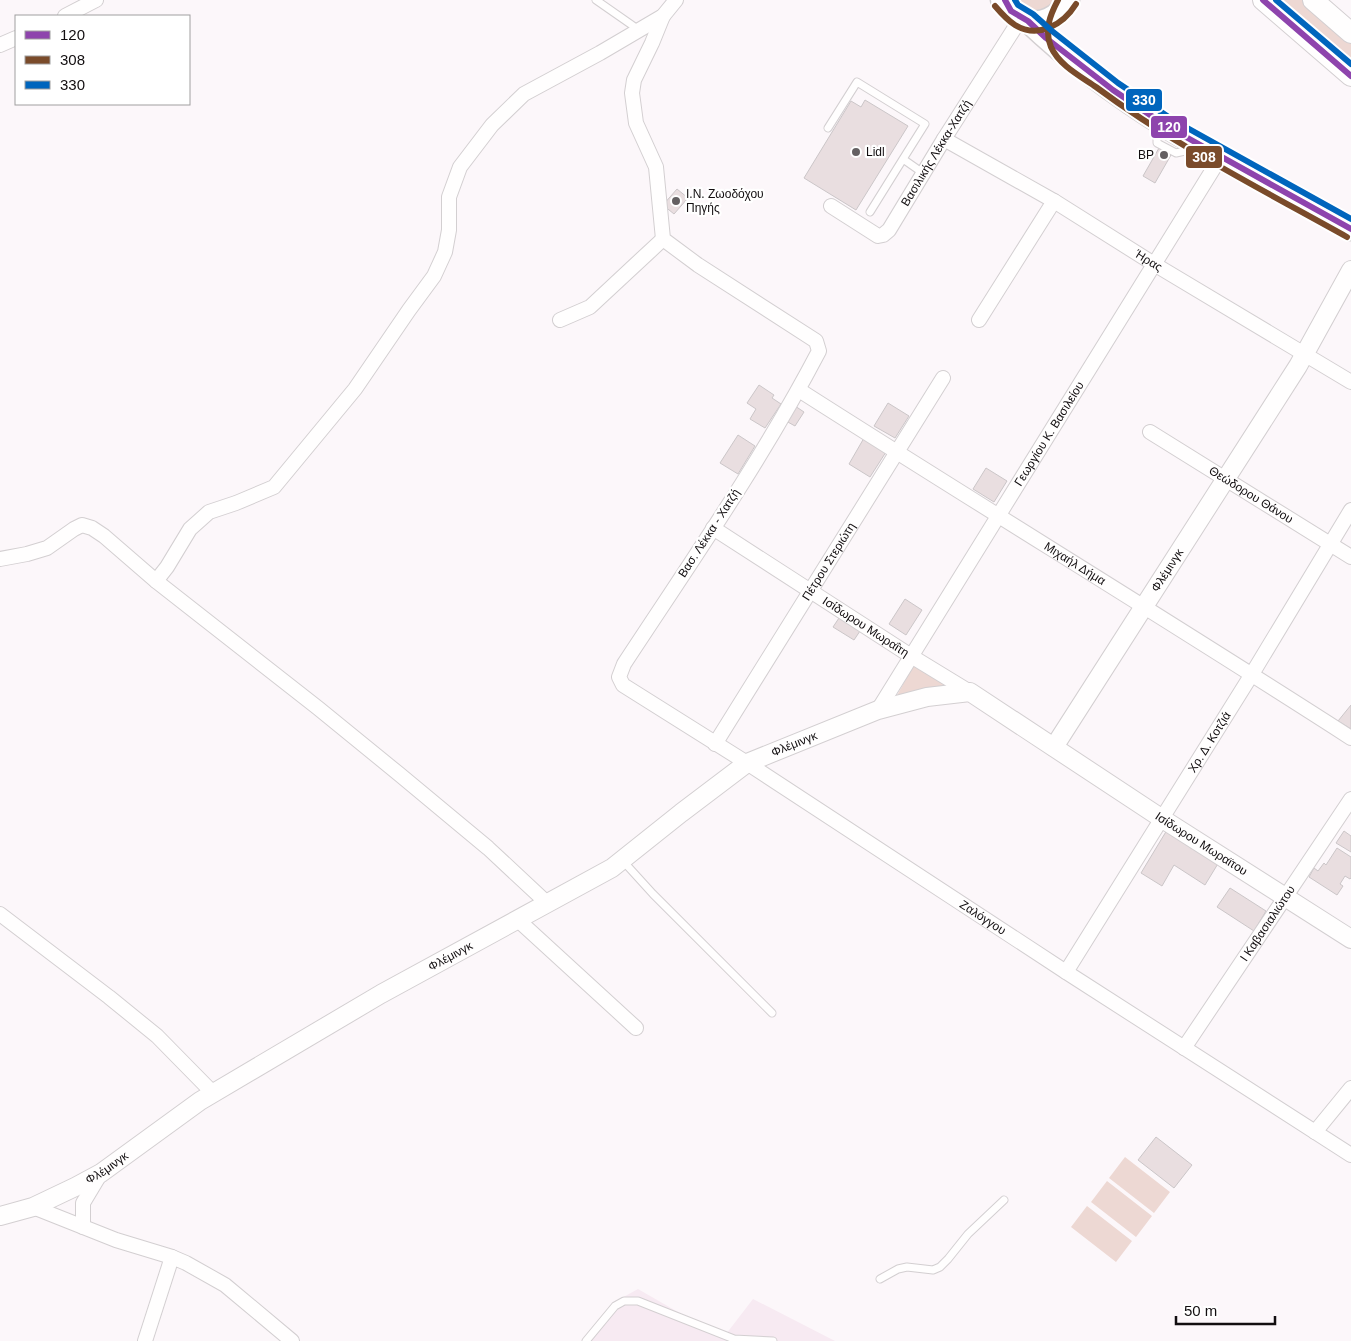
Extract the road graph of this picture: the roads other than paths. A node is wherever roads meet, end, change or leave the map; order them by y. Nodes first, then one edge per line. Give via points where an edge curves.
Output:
1 (96, 0) edge
2 (596, 0) edge
3 (676, 0) edge
4 (1263, 0) edge
5 (1313, 0) edge
6 (1067, 2) edge
7 (1014, 10) edge
8 (67, 15) edge
9 (663, 16) junction
10 (639, 30) junction
11 (1351, 33) edge
12 (15, 38) edge
13 (0, 45) edge
14 (1066, 53) junction
15 (1351, 76) edge
16 (828, 128) dead end
17 (944, 139) junction
18 (1211, 152) junction
19 (903, 160) junction
20 (924, 173) junction
21 (1054, 201) junction
22 (831, 206) dead end
23 (870, 212) dead end
24 (1351, 229) edge
25 (663, 239) junction
26 (1154, 264) junction
27 (1351, 270) edge
28 (560, 320) dead end
29 (979, 320) dead end
30 (1305, 354) junction
31 (943, 378) dead end
32 (1351, 382) edge
33 (799, 390) junction
34 (1150, 432) dead end
35 (897, 453) junction
36 (1225, 480) junction
37 (1351, 510) edge
38 (998, 516) junction
39 (713, 528) junction
40 (1330, 544) junction
41 (1351, 557) edge
42 (0, 559) edge
43 (156, 581) junction
44 (810, 592) junction
45 (1143, 606) junction
46 (911, 656) junction
47 (1252, 674) junction
48 (619, 677) joint
49 (970, 692) junction
50 (878, 710) junction
51 (1351, 738) edge
52 (715, 744) junction
53 (1054, 747) junction
54 (747, 763) junction
55 (1351, 799) edge
56 (1161, 818) junction
57 (623, 860) junction
58 (1286, 896) junction
59 (547, 903) junction
60 (0, 914) edge
61 (518, 920) junction
62 (1351, 939) edge
63 (1066, 972) junction
64 (772, 1013) dead end
65 (636, 1028) dead end
66 (1184, 1048) junction
67 (1351, 1088) edge
68 (213, 1093) junction
69 (1315, 1132) junction
70 (1351, 1155) edge
71 (100, 1173) junction
72 (1004, 1200) dead end
73 (33, 1207) junction
74 (0, 1216) edge
75 (83, 1228) junction
76 (172, 1257) junction
77 (880, 1279) dead end
78 (145, 1341) edge
79 (292, 1341) edge
80 (586, 1341) edge
81 (773, 1341) edge

1 - 8 street
2 - 10 lane
3 - 9 street
4 - 15 main road
5 - 11 main road
6 - 7 main road via 1062,11 1050,19 1035,22
6 - 14 main road via 1056,31
7 - 14 main road
7 - 17 street, Βασιλικής Λέκκα-Χατζή
9 - 10 street
9 - 25 street via 634,80 632,93 636,123 656,167
10 - 43 street via 524,94 492,125 460,167 449,197 445,252 434,276 356,389 274,487 209,512 190,529
12 - 13 street
14 - 18 main road via 1113,90
16 - 19 lane via 857,82 925,124
17 - 20 street, Βασιλικής Λέκκα-Χατζή
17 - 21 street, Ήρας
18 - 24 main road
18 - 26 street, Γεωργίου Κ. Βασιλείου
19 - 20 lane
19 - 23 lane
20 - 22 street, Βασιλικής Λέκκα-Χατζή via 883,235 878,236
21 - 26 street, Ήρας
21 - 29 street
25 - 28 street via 590,307
25 - 33 street, Βασ. Λέκκα - Χατζή via 816,341 819,351
26 - 30 street, Ήρας
26 - 38 street, Γεωργίου Κ. Βασιλείου
27 - 30 street, Φλέμινγκ
30 - 32 street, Ήρας
30 - 36 street, Φλέμινγκ
31 - 35 street, Πέτρου Στεριώτη
33 - 35 street, Μιχαήλ Δήμα
33 - 39 street, Βασ. Λέκκα - Χατζή
34 - 36 street, Θεώδορου Θάνου
35 - 38 street, Μιχαήλ Δήμα
35 - 44 street, Πέτρου Στεριώτη
36 - 40 street, Θεώδορου Θάνου
36 - 45 street, Φλέμινγκ
37 - 40 street, Χρ. Δ. Κοτζιά
38 - 45 street, Μιχαήλ Δήμα
38 - 46 street, Γεωργίου Κ. Βασιλείου
39 - 44 street, Ισίδωρου Μωραΐτη
39 - 48 street, Βασ. Λέκκα - Χατζή via 624,664
40 - 41 street, Θεώδορου Θάνου
40 - 47 street, Χρ. Δ. Κοτζιά
42 - 43 street via 46,548 82,525 104,536
43 - 59 street via 399,774 488,848
44 - 46 street, Ισίδωρου Μωραΐτη
44 - 52 street, Πέτρου Στεριώτη
45 - 47 street, Μιχαήλ Δήμα
45 - 53 street, Φλέμινγκ
46 - 49 street, Ισίδωρου Μωραΐτη
46 - 50 street, Γεωργίου Κ. Βασιλείου
47 - 51 street, Μιχαήλ Δήμα
47 - 56 street, Χρ. Δ. Κοτζιά
48 - 52 street, Ζαλόγγου via 623,685
49 - 50 street, Φλέμινγκ via 927,697
49 - 53 street
50 - 54 street, Φλέμινγκ
52 - 54 street, Ζαλόγγου
53 - 56 street, Ισίδωρου Μωραϊτου
54 - 57 street, Φλέμινγκ
54 - 63 street, Ζαλόγγου
55 - 58 street, Ι Καβασιαλιώτου
56 - 58 street, Ισίδωρου Μωραϊτου
56 - 63 street, Χρ. Δ. Κοτζιά
57 - 59 street, Φλέμινγκ
57 - 64 lane
58 - 62 street, Ισίδωρου Μωραϊτου
58 - 66 street, Ι Καβασιαλιώτου
59 - 61 street, Φλέμινγκ
60 - 68 street via 150,1031
61 - 65 street
61 - 68 street, Φλέμινγκ via 381,994
63 - 66 street, Ζαλόγγου
66 - 69 street, Ζαλόγγου
67 - 69 street
68 - 71 street, Φλέμινγκ
69 - 70 street, Ζαλόγγου
71 - 73 street, Φλέμινγκ
71 - 75 street via 83,1203
72 - 77 lane via 968,1234 940,1267 933,1270 907,1267
73 - 74 street, Φλέμινγκ
73 - 75 street
75 - 76 street
76 - 78 street
76 - 79 street via 225,1284
80 - 81 lane via 614,1306 624,1301 638,1301 734,1339

